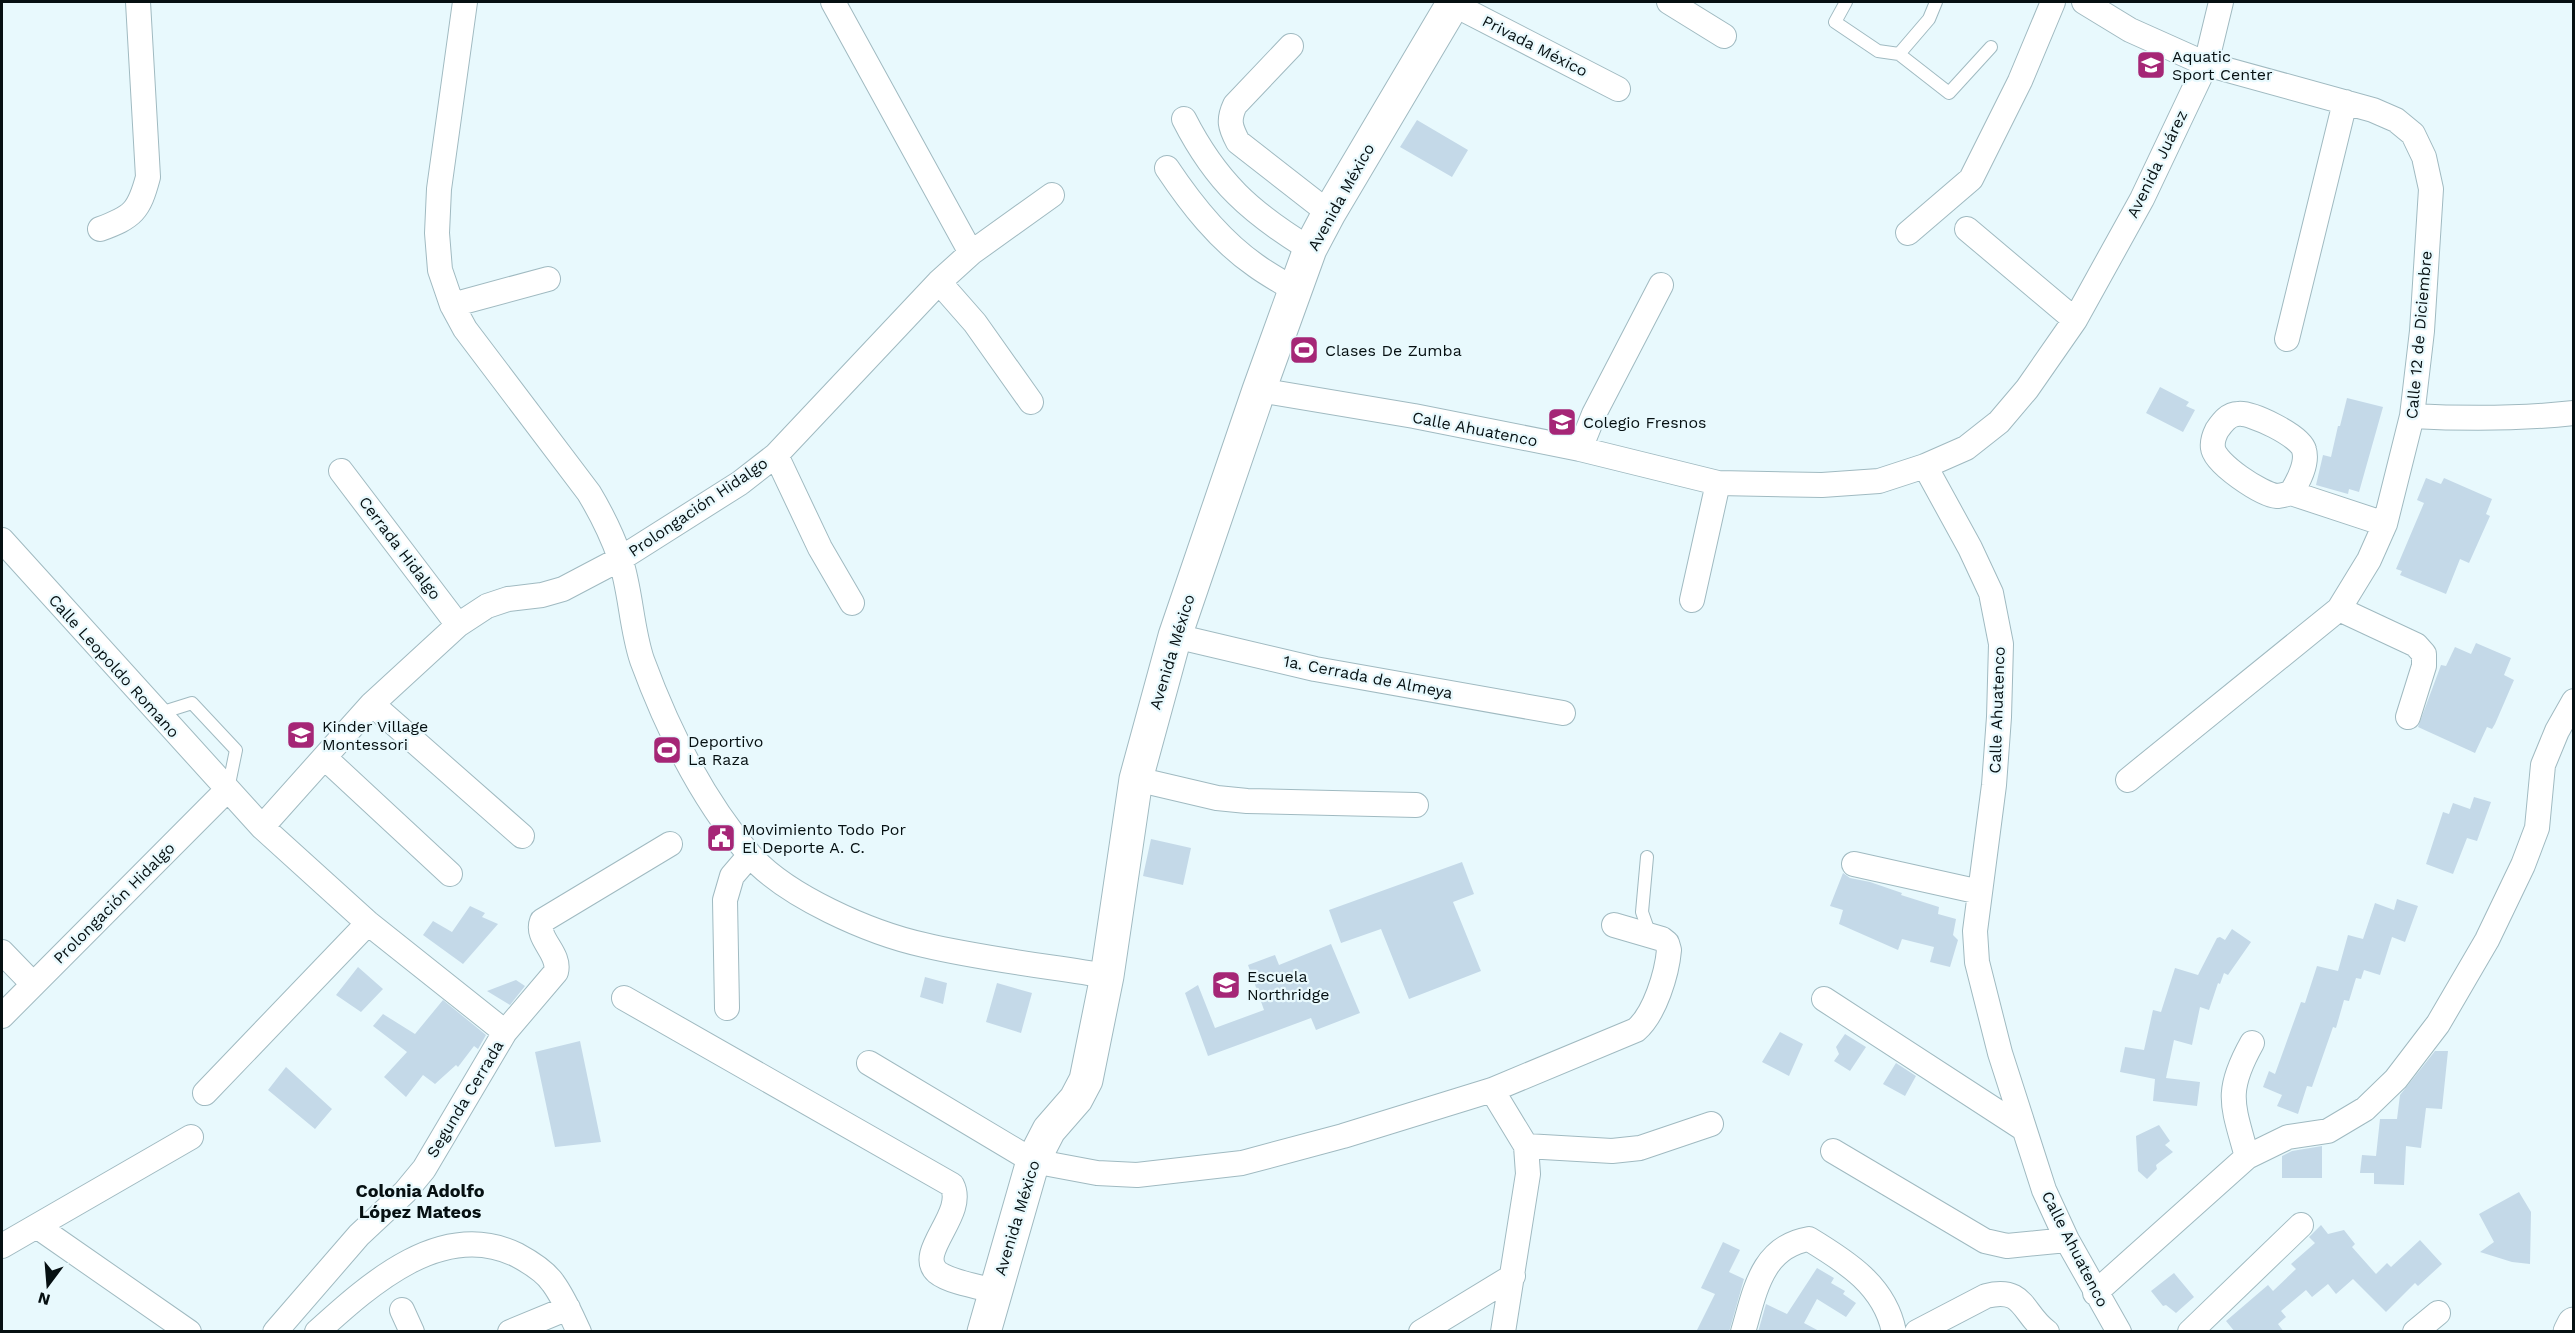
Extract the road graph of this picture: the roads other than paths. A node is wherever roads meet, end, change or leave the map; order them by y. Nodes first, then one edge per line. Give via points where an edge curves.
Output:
1 (138, 2) edge
2 (465, 2) edge
3 (833, 2) edge
4 (1669, 2) edge
5 (1846, 2) edge
6 (1936, 2) edge
7 (2053, 2) edge
8 (2085, 2) edge
9 (2221, 2) edge
10 (1454, 3) edge
11 (1724, 36) dead end
12 (1291, 46) dead end
13 (1991, 47) dead end
14 (1899, 54) junction
15 (2206, 64) junction
16 (1618, 89) dead end
17 (2345, 102) junction
18 (1184, 119) dead end
19 (1167, 168) dead end
20 (1052, 195) dead end
21 (1329, 213) junction
22 (100, 229) dead end
23 (1967, 229) dead end
24 (1908, 234) dead end
25 (1310, 249) junction
26 (970, 253) junction
27 (548, 279) dead end
28 (939, 282) junction
29 (1660, 285) dead end
30 (1295, 290) junction
31 (452, 305) junction
32 (2075, 320) junction
33 (2287, 339) dead end
34 (1259, 390) junction
35 (1031, 402) dead end
36 (2574, 412) edge
37 (2412, 416) junction
38 (1580, 449) junction
39 (776, 455) junction
40 (1925, 465) junction
41 (341, 471) dead end
42 (1718, 483) junction
43 (2291, 493) dead end
44 (2385, 524) junction
45 (2, 540) edge
46 (621, 559) junction
47 (1692, 600) dead end
48 (852, 603) dead end
49 (2339, 609) junction
50 (458, 625) junction
51 (1174, 636) junction
52 (2574, 701) edge
53 (372, 704) junction
54 (1563, 713) dead end
55 (157, 714) junction
56 (2408, 717) dead end
57 (325, 758) junction
58 (1136, 779) junction
59 (2128, 780) dead end
60 (227, 790) junction
61 (1416, 805) dead end
62 (262, 827) junction
63 (522, 836) dead end
64 (670, 843) dead end
65 (750, 855) junction
66 (1647, 856) dead end
67 (1854, 864) dead end
68 (450, 874) dead end
69 (1980, 892) junction
70 (368, 922) junction
71 (1614, 925) dead end
72 (1650, 936) junction
73 (2, 952) edge
74 (1107, 976) junction
75 (33, 984) junction
76 (624, 998) dead end
77 (1824, 999) dead end
78 (727, 1008) dead end
79 (2, 1016) edge
80 (505, 1032) junction
81 (2252, 1043) dead end
82 (869, 1063) dead end
83 (1492, 1089) junction
84 (205, 1092) dead end
85 (1711, 1124) dead end
86 (2024, 1128) junction
87 (191, 1137) dead end
88 (1526, 1146) junction
89 (1833, 1152) dead end
90 (2247, 1157) junction
91 (1033, 1161) junction
92 (2301, 1225) dead end
93 (38, 1227) junction
94 (2067, 1240) junction
95 (2, 1246) edge
96 (1513, 1276) junction
97 (996, 1291) junction
98 (2095, 1293) junction
99 (568, 1308) junction
100 (402, 1310) dead end
101 (2438, 1313) dead end
102 (2574, 1324) edge
103 (189, 1332) edge
104 (275, 1332) edge
105 (316, 1332) edge
106 (412, 1332) edge
107 (510, 1332) edge
108 (579, 1332) edge
109 (984, 1332) edge
110 (1421, 1332) edge
111 (1503, 1332) edge
112 (1743, 1332) edge
113 (1894, 1332) edge
114 (1917, 1332) edge
115 (2047, 1332) edge
116 (2119, 1332) edge
117 (2190, 1332) edge
118 (2415, 1332) edge
119 (2570, 1332) edge

1 - 22 street via 148,177 142,201 125,220
2 - 31 street via 439,189 437,233 440,270
3 - 26 street
4 - 11 street
5 - 14 lane via 1834,22 1878,51
6 - 14 lane via 1929,19
7 - 24 street via 2020,81 1971,178
8 - 15 street, Calle 12 de Diciembre via 2130,30
9 - 15 street, Avenida Juárez
10 - 16 street, Privada México
10 - 21 main road, Avenida México
12 - 21 street via 1235,105 1229,117 1231,128 1238,142
13 - 14 lane via 1949,93
15 - 17 street, Calle 12 de Diciembre
15 - 32 street, Avenida Juárez via 2142,199
17 - 33 street
17 - 37 street, Calle 12 de Diciembre via 2396,120 2413,134 2424,157 2431,189
18 - 25 street via 1200,150 1254,212
19 - 30 street via 1185,195 1232,246
20 - 26 street, Prolongación Hidalgo
21 - 25 main road, Avenida México
23 - 32 street
25 - 30 main road, Avenida México
26 - 28 street, Prolongación Hidalgo
27 - 31 street
28 - 35 street via 975,323
28 - 39 street, Prolongación Hidalgo
29 - 38 street
30 - 34 main road, Avenida México
31 - 46 street via 465,329 589,493
32 - 40 street, Avenida Juárez via 2000,422 1966,448
34 - 38 street, Calle Ahuatenco
34 - 51 main road, Avenida México
36 - 37 street via 2473,420
37 - 44 street, Calle 12 de Diciembre
38 - 42 street, Calle Ahuatenco
39 - 46 street, Prolongación Hidalgo via 740,483
39 - 48 street via 820,548
40 - 42 street, Calle Ahuatenco via 1880,481 1822,485
40 - 69 street, Calle Ahuatenco via 1990,593 2001,644 1994,784
41 - 50 street, Cerrada Hidalgo
42 - 47 street
43 - 44 street
44 - 49 street, Calle 12 de Diciembre via 2369,560
45 - 55 street, Calle Leopoldo Romano
46 - 50 street, Prolongación Hidalgo via 563,589 508,598 487,606
46 - 65 street via 641,658 667,721 711,801
49 - 56 street via 2416,645 2424,654
49 - 59 street, Calle 12 de Diciembre
50 - 53 street, Prolongación Hidalgo
51 - 54 street, 1a. Cerrada de Almeya via 1326,671
51 - 58 main road, Avenida México
52 - 90 street via 2543,765 2537,828 2523,865 2487,940 2438,1024 2396,1079 2365,1109 2328,1131 2288,1137
53 - 57 street, Prolongación Hidalgo
53 - 63 street
55 - 60 street, Calle Leopoldo Romano
55 - 60 lane via 192,703 236,750
57 - 62 street, Prolongación Hidalgo
57 - 68 street
58 - 61 street via 1237,800
58 - 74 main road, Avenida México
60 - 62 street, Segunda Cerrada
60 - 75 street, Prolongación Hidalgo
62 - 70 street, Segunda Cerrada
64 - 80 street via 542,921 540,930 556,959 556,972
65 - 74 street via 783,884 874,930 924,945
65 - 78 street via 732,876 725,900
66 - 72 lane via 1642,912
67 - 69 street
69 - 86 street, Calle Ahuatenco via 1975,931 1977,962
70 - 80 street, Segunda Cerrada
70 - 84 street
71 - 72 street
72 - 83 street via 1662,939 1669,950 1653,1007 1644,1023
73 - 75 street
74 - 91 main road, Avenida México via 1086,1080 1076,1099 1049,1130
75 - 79 street, Prolongación Hidalgo
76 - 97 street via 952,1185 957,1198 931,1263 948,1277
77 - 86 street
80 - 104 street, Segunda Cerrada via 424,1169 359,1234
81 - 90 street via 2235,1079 2232,1101
82 - 91 street
83 - 88 street
83 - 91 street via 1242,1163 1137,1175 1097,1173
85 - 88 street via 1640,1148
86 - 94 street, Calle Ahuatenco via 2044,1190
87 - 93 street
88 - 96 street via 1528,1174
89 - 94 street via 1985,1241 2007,1246
90 - 98 street
91 - 97 main road, Avenida México
92 - 117 street
93 - 95 street
93 - 103 street
94 - 98 street, Calle Ahuatenco
96 - 110 street
96 - 111 street
97 - 109 main road, Avenida México
98 - 116 street, Calle Ahuatenco
99 - 105 street via 552,1281 531,1262 506,1250 477,1244 451,1247 395,1268 368,1286
99 - 107 street
99 - 108 street
100 - 106 street
101 - 118 street
102 - 119 main road
112 - 113 street via 1757,1284 1771,1258 1786,1246 1809,1239 1859,1272 1882,1298
114 - 115 street via 1986,1296 2007,1293 2018,1299

